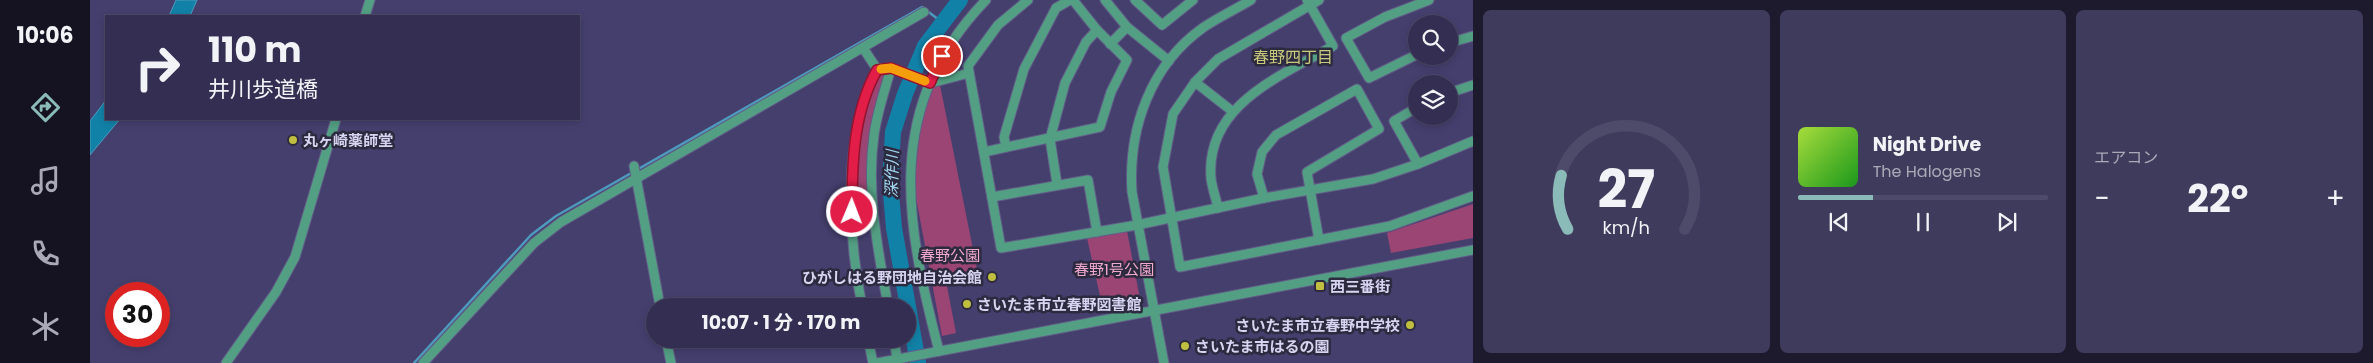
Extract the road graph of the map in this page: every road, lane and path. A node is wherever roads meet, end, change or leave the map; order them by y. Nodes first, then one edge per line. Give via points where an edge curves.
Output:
1 (370, 0) edge
2 (986, 0) edge
3 (1028, 0) edge
4 (1071, 0) edge
5 (1135, 0) edge
6 (1191, 0) edge
7 (1251, 0) edge
8 (1319, 0) edge
9 (1429, 0) edge
10 (1108, 1) edge
11 (1308, 2) edge
12 (924, 12) dead end
13 (366, 15) edge
14 (1127, 27) junction
15 (1097, 30) junction
16 (1473, 36) edge
17 (1458, 40) edge
18 (1110, 44) junction
19 (863, 48) junction
20 (1408, 59) edge
21 (1169, 61) junction
22 (891, 68) junction
23 (877, 70) junction
24 (969, 73) junction
25 (1195, 82) junction
26 (930, 83) junction
27 (1473, 85) edge
28 (1458, 90) edge
29 (1232, 111) junction
30 (1408, 113) edge
31 (336, 120) edge
32 (1050, 139) junction
33 (1473, 141) edge
34 (1006, 147) junction
35 (984, 152) junction
36 (1418, 164) junction
37 (634, 166) dead end
38 (637, 179) junction
39 (1057, 184) junction
40 (1310, 191) junction
41 (1473, 196) edge
42 (992, 197) junction
43 (1264, 198) junction
44 (1218, 208) junction
45 (1170, 218) junction
46 (1137, 225) junction
47 (1097, 232) junction
48 (1319, 240) junction
49 (1473, 250) edge
50 (659, 298) edge
51 (860, 298) edge
52 (887, 298) edge
53 (1154, 311) junction
54 (668, 348) edge
55 (870, 348) edge
56 (896, 348) edge
57 (937, 352) junction
58 (899, 359) junction
59 (226, 363) edge
60 (423, 363) edge
61 (671, 363) edge
62 (873, 363) edge
63 (877, 363) edge
64 (1164, 363) edge

1 - 13 street
2 - 26 street via 969,17 942,56
3 - 24 street via 998,25 968,66
4 - 15 street
4 - 34 street via 1056,8 1024,69 1004,137
5 - 6 street via 1162,25
7 - 21 street via 1204,27
8 - 11 street
9 - 20 street via 1385,17 1346,38 1369,78
10 - 14 street
11 - 25 street via 1218,59
11 - 29 street via 1333,46 1249,95
12 - 19 street
14 - 18 street
14 - 21 street
15 - 18 street
15 - 32 street via 1086,42 1065,83
16 - 17 street
18 - 32 street via 1128,60 1111,92 1100,127
19 - 23 street
19 - 38 street
21 - 46 street via 1148,93 1132,146 1131,185
22 - 23 street
22 - 26 street
22 - 52 street via 874,135 871,177 872,216
23 - 51 street via 868,86 859,117 852,167 852,212
24 - 26 street
24 - 35 street
25 - 29 street
25 - 45 street via 1173,114 1163,167
26 - 57 street via 919,109 910,153 909,184
27 - 28 street
29 - 44 street via 1221,128 1214,150 1211,178
30 - 36 street via 1394,121
31 - 59 street via 302,239 288,272
32 - 34 street
32 - 39 street
33 - 36 street
34 - 35 street
35 - 42 street
36 - 40 street via 1372,179
37 - 38 street
38 - 50 street
38 - 60 street via 560,222 534,243
39 - 42 street
39 - 47 street via 1088,180
40 - 43 street
40 - 43 street via 1307,172 1379,129 1357,89 1276,135 1262,152 1257,174
40 - 48 street
41 - 48 street via 1390,226
42 - 47 street via 1001,248
43 - 44 street
44 - 45 street
45 - 46 street
45 - 48 street via 1180,266
46 - 47 street
46 - 53 street
49 - 53 street
53 - 57 street
53 - 64 street
54 - 61 street
55 - 62 street
56 - 58 street
57 - 58 street
58 - 63 street

